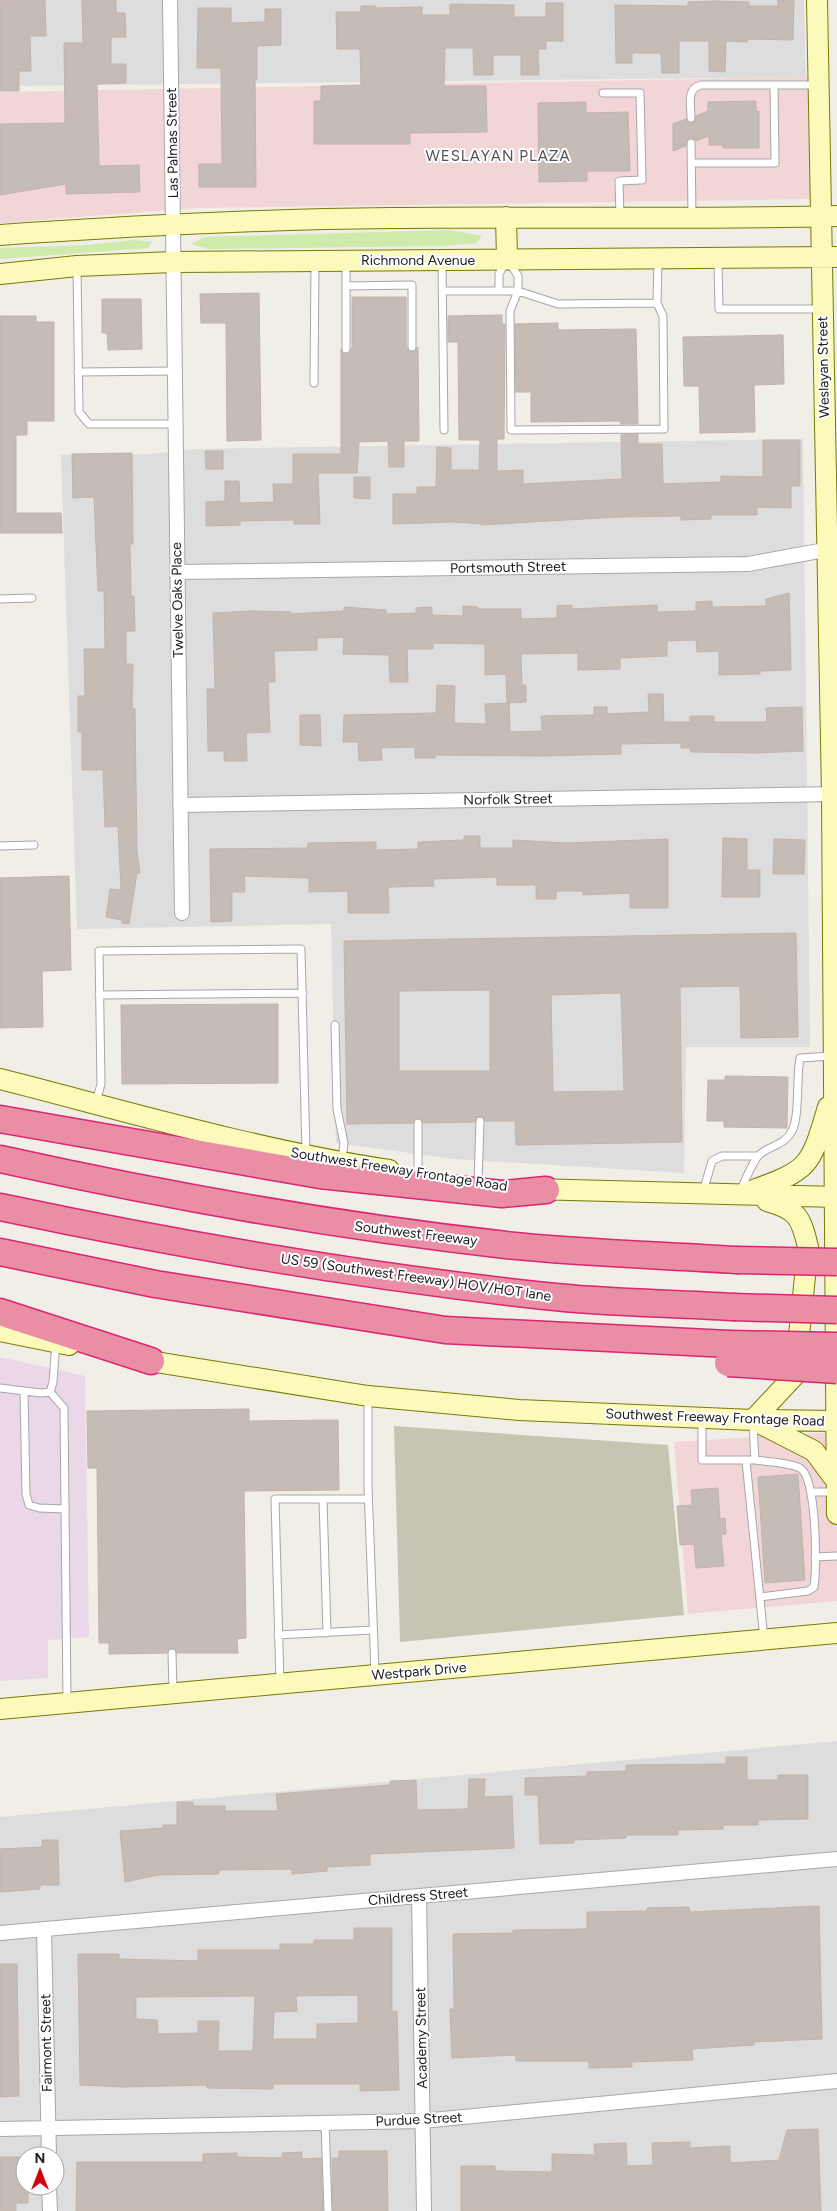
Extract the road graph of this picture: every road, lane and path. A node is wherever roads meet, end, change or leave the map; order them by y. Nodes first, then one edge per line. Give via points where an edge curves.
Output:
1 (170, 0) edge
2 (817, 0) edge
3 (774, 85) junction
4 (818, 85) junction
5 (603, 94) dead end
6 (691, 118) dead end
7 (691, 143) dead end
8 (692, 163) junction
9 (829, 216) edge
10 (506, 217) junction
11 (692, 218) junction
12 (620, 219) junction
13 (173, 223) junction
14 (0, 235) edge
15 (718, 257) junction
16 (829, 257) edge
17 (658, 258) junction
18 (507, 259) junction
19 (346, 260) junction
20 (442, 260) junction
21 (315, 261) junction
22 (173, 262) junction
23 (77, 266) junction
24 (0, 274) edge
25 (173, 286) joint
26 (346, 286) junction
27 (443, 291) junction
28 (499, 291) junction
29 (518, 291) junction
30 (657, 302) junction
31 (822, 309) junction
32 (412, 347) dead end
33 (346, 348) dead end
34 (175, 371) junction
35 (78, 372) junction
36 (314, 383) dead end
37 (175, 424) junction
38 (444, 430) dead end
39 (832, 548) edge
40 (177, 572) junction
41 (32, 598) dead end
42 (0, 599) edge
43 (834, 794) edge
44 (180, 805) junction
45 (34, 845) dead end
46 (0, 846) edge
47 (182, 913) dead end
48 (302, 993) junction
49 (99, 995) junction
50 (336, 1025) dead end
51 (836, 1056) edge
52 (0, 1079) edge
53 (835, 1086) junction
54 (95, 1104) junction
55 (0, 1119) edge
56 (480, 1122) dead end
57 (418, 1123) dead end
58 (306, 1156) junction
59 (758, 1156) junction
60 (0, 1159) edge
61 (341, 1163) junction
62 (418, 1175) junction
63 (478, 1184) junction
64 (546, 1190) junction
65 (702, 1194) junction
66 (743, 1196) junction
67 (836, 1197) edge
68 (0, 1207) edge
69 (0, 1252) edge
70 (837, 1262) edge
71 (837, 1310) edge
72 (0, 1312) edge
73 (0, 1331) edge
74 (56, 1342) junction
75 (837, 1346) edge
76 (728, 1354) junction
77 (151, 1362) junction
78 (837, 1370) edge
79 (0, 1388) edge
80 (24, 1391) junction
81 (50, 1392) junction
82 (368, 1396) junction
83 (702, 1417) junction
84 (753, 1420) junction
85 (836, 1420) edge
86 (746, 1460) junction
87 (755, 1460) junction
88 (837, 1482) edge
89 (812, 1492) junction
90 (837, 1492) edge
91 (323, 1499) junction
92 (368, 1499) junction
93 (65, 1508) junction
94 (837, 1514) edge
95 (815, 1556) junction
96 (837, 1556) edge
97 (760, 1597) junction
98 (372, 1630) junction
99 (327, 1633) junction
100 (837, 1633) edge
101 (278, 1636) junction
102 (764, 1640) junction
103 (172, 1653) dead end
104 (375, 1675) junction
105 (280, 1684) junction
106 (173, 1693) junction
107 (67, 1703) junction
108 (0, 1709) edge
109 (837, 1859) edge
110 (418, 1896) junction
111 (44, 1929) junction
112 (0, 1933) edge
113 (837, 2081) edge
114 (422, 2120) junction
115 (325, 2122) junction
116 (48, 2128) junction
117 (0, 2130) edge
118 (48, 2146) edge
119 (49, 2196) edge
120 (50, 2211) edge
121 (328, 2211) edge
122 (424, 2211) edge

1 - 13 street, Las Palmas Street
2 - 4 main road, Weslayan Street
3 - 4 lane
3 - 6 lane via 693,87
3 - 8 lane via 775,162
4 - 9 main road, Weslayan Street
5 - 12 lane via 640,93 642,180 619,181
7 - 8 lane
8 - 11 lane
9 - 11 main road
9 - 16 main road, Weslayan Street
10 - 12 main road
10 - 13 main road
10 - 18 main road
11 - 12 main road
13 - 14 main road
13 - 22 street, Las Palmas Street
15 - 16 main road, Richmond Avenue
15 - 17 main road, Richmond Avenue
15 - 31 lane via 719,309
16 - 31 main road, Weslayan Street
17 - 18 main road, Richmond Avenue
17 - 30 lane
18 - 20 main road, Richmond Avenue
18 - 28 lane via 499,274
18 - 29 lane via 518,276
19 - 20 main road, Richmond Avenue
19 - 21 main road, Richmond Avenue
19 - 26 lane
20 - 27 lane
21 - 22 main road, Richmond Avenue
21 - 36 lane
22 - 23 main road, Richmond Avenue
22 - 25 street, Las Palmas Street
23 - 24 main road, Richmond Avenue
23 - 35 lane
25 - 34 street, Twelve Oaks Place
26 - 32 lane via 412,285
26 - 33 lane
27 - 28 lane
27 - 38 lane
28 - 29 lane
29 - 30 lane via 558,304
29 - 30 lane via 510,311 512,430 664,429 663,316
31 - 39 main road, Weslayan Street
34 - 35 lane
34 - 37 street, Twelve Oaks Place
35 - 37 lane via 79,412 89,424
37 - 40 street, Twelve Oaks Place
39 - 40 street, Portsmouth Street via 748,564
39 - 43 main road, Weslayan Street
40 - 44 street, Twelve Oaks Place
41 - 42 lane
43 - 44 street, Norfolk Street
43 - 51 main road, Weslayan Street
44 - 47 street, Twelve Oaks Place
45 - 46 lane
48 - 49 lane
48 - 49 lane via 301,948 98,950
48 - 58 lane
49 - 54 lane via 100,1084
50 - 61 lane via 337,1109 344,1143
51 - 53 main road, Weslayan Street
51 - 59 lane via 800,1058 792,1130 782,1144
52 - 54 main road, Southwest Freeway Frontage Road
53 - 66 main road via 817,1146 805,1166
53 - 67 main road, Weslayan Street
54 - 58 main road, Southwest Freeway Frontage Road
55 - 64 highway via 320,1175 502,1194
56 - 63 lane
57 - 62 lane
58 - 61 main road, Southwest Freeway Frontage Road
59 - 65 lane via 722,1156 712,1161
59 - 66 lane
60 - 70 highway, Southwest Freeway, bridge via 123,1186 324,1222 508,1245 736,1260
61 - 62 main road, Southwest Freeway Frontage Road
62 - 63 main road, Southwest Freeway Frontage Road
63 - 64 main road, Southwest Freeway Frontage Road
64 - 65 main road, Southwest Freeway Frontage Road
65 - 66 main road, Southwest Freeway Frontage Road
66 - 67 main road, Southwest Freeway Frontage Road
66 - 84 main road via 787,1206 801,1223 808,1247 795,1375
67 - 85 main road, Weslayan Street
68 - 71 highway, US 59 (Southwest Freeway) HOV/HOT lane, bridge via 143,1237 546,1296
69 - 76 highway via 155,1284 445,1330
72 - 77 highway
73 - 74 main road, Southwest Freeway Frontage Road
74 - 77 main road, Southwest Freeway Frontage Road
74 - 81 lane
75 - 76 highway, bridge
76 - 78 highway, bridge
77 - 82 main road, Southwest Freeway Frontage Road
79 - 80 lane
80 - 81 lane
80 - 93 lane via 26,1494 29,1505
81 - 93 lane via 64,1408
82 - 83 main road, Southwest Freeway Frontage Road via 519,1410
82 - 92 lane
83 - 84 main road, Southwest Freeway Frontage Road
83 - 86 lane via 702,1460
84 - 85 main road, Southwest Freeway Frontage Road
84 - 87 lane
84 - 88 main road via 814,1451
85 - 88 main road, Weslayan Street
86 - 87 lane
86 - 97 lane
87 - 89 lane via 800,1468 807,1474
88 - 90 main road, Weslayan Street
89 - 90 lane
89 - 95 lane
90 - 94 main road, Weslayan Street
91 - 92 lane
91 - 99 lane
91 - 101 lane via 275,1499
92 - 98 lane
93 - 107 lane
95 - 96 lane
95 - 97 lane via 814,1587 808,1591
97 - 102 lane
98 - 99 lane
98 - 104 lane
99 - 101 lane
100 - 102 main road, Westpark Drive
101 - 105 lane
102 - 104 main road, Westpark Drive
103 - 106 lane
104 - 105 main road, Westpark Drive
105 - 106 main road, Westpark Drive
106 - 107 main road, Westpark Drive
107 - 108 main road, Westpark Drive
109 - 110 street, Childress Street
110 - 111 street, Childress Street
110 - 114 street, Academy Street
111 - 112 street, Childress Street
111 - 116 street, Fairmont Street
113 - 114 street, Purdue Street
114 - 115 street, Purdue Street
114 - 122 street, Academy Street
115 - 116 street, Purdue Street
115 - 121 lane
116 - 117 street, Purdue Street
116 - 118 street, Fairmont Street
119 - 120 street

